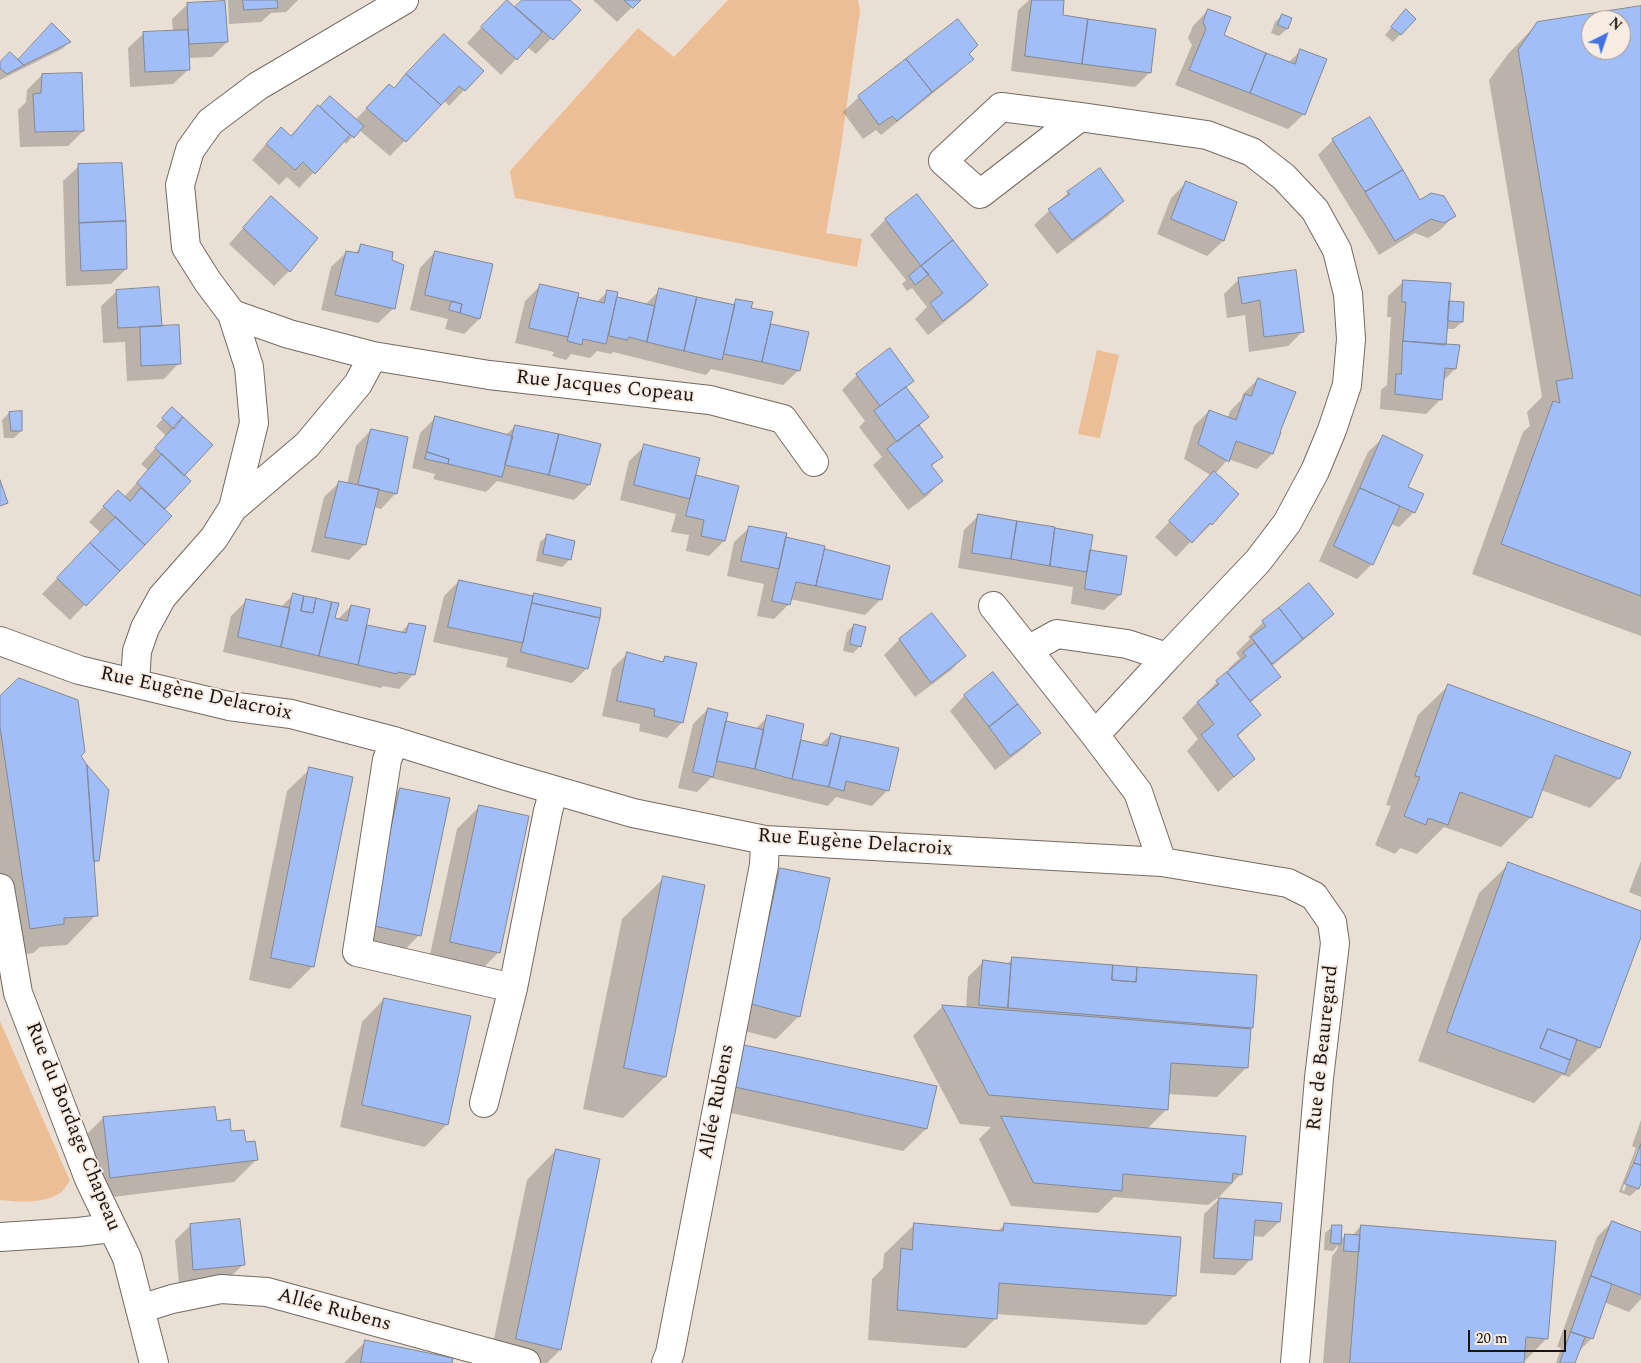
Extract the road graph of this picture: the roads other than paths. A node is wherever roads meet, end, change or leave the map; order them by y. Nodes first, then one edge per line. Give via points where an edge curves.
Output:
1 (404, 0) edge
2 (1080, 116) dead end
3 (232, 314) junction
4 (373, 356) junction
5 (814, 462) dead end
6 (233, 508) junction
7 (993, 606) dead end
8 (0, 641) edge
9 (1028, 650) junction
10 (1167, 657) junction
11 (135, 683) junction
12 (1095, 735) junction
13 (394, 741) junction
14 (554, 790) junction
15 (765, 840) junction
16 (1162, 862) junction
17 (0, 888) edge
18 (513, 988) junction
19 (484, 1103) dead end
20 (111, 1228) junction
21 (0, 1238) edge
22 (140, 1309) junction
23 (154, 1363) edge
24 (526, 1363) edge
25 (666, 1363) edge
26 (1295, 1363) edge

1 - 3 street via 258,86 210,122 190,150 180,185 186,247
2 - 10 street via 1207,135 1252,152 1284,177 1316,210 1337,250 1348,294 1351,339 1347,385 1315,471 1287,523 1258,561
3 - 4 street, Rue Jacques Copeau via 289,334
3 - 6 street via 249,367 254,424
4 - 5 street, Rue Jacques Copeau via 489,375 710,400 783,419
4 - 6 street via 358,384 307,445
6 - 11 street via 214,538 162,597 137,651
7 - 9 street
8 - 11 street, Rue Eugène Delacroix via 79,670
9 - 10 street via 1057,634 1127,644
9 - 12 street
10 - 12 street
11 - 13 street, Rue Eugène Delacroix via 229,706 291,714
12 - 16 street via 1138,792
13 - 14 street, Rue Eugène Delacroix
13 - 18 street via 387,760 357,952
14 - 15 street, Rue Eugène Delacroix via 633,813
14 - 18 street
15 - 16 street, Rue Eugène Delacroix
15 - 25 street, Allée Rubens via 764,865
16 - 26 street, Rue de Beauregard via 1288,882 1314,896 1332,922 1336,943 1318,1078
17 - 20 street, Rue du Bordage Chapeau via 18,993
18 - 19 street
20 - 21 street
20 - 22 street, Rue du Bordage Chapeau via 127,1258
22 - 23 street, Rue du Bordage Chapeau
22 - 24 street, Allée Rubens via 221,1289 267,1292

